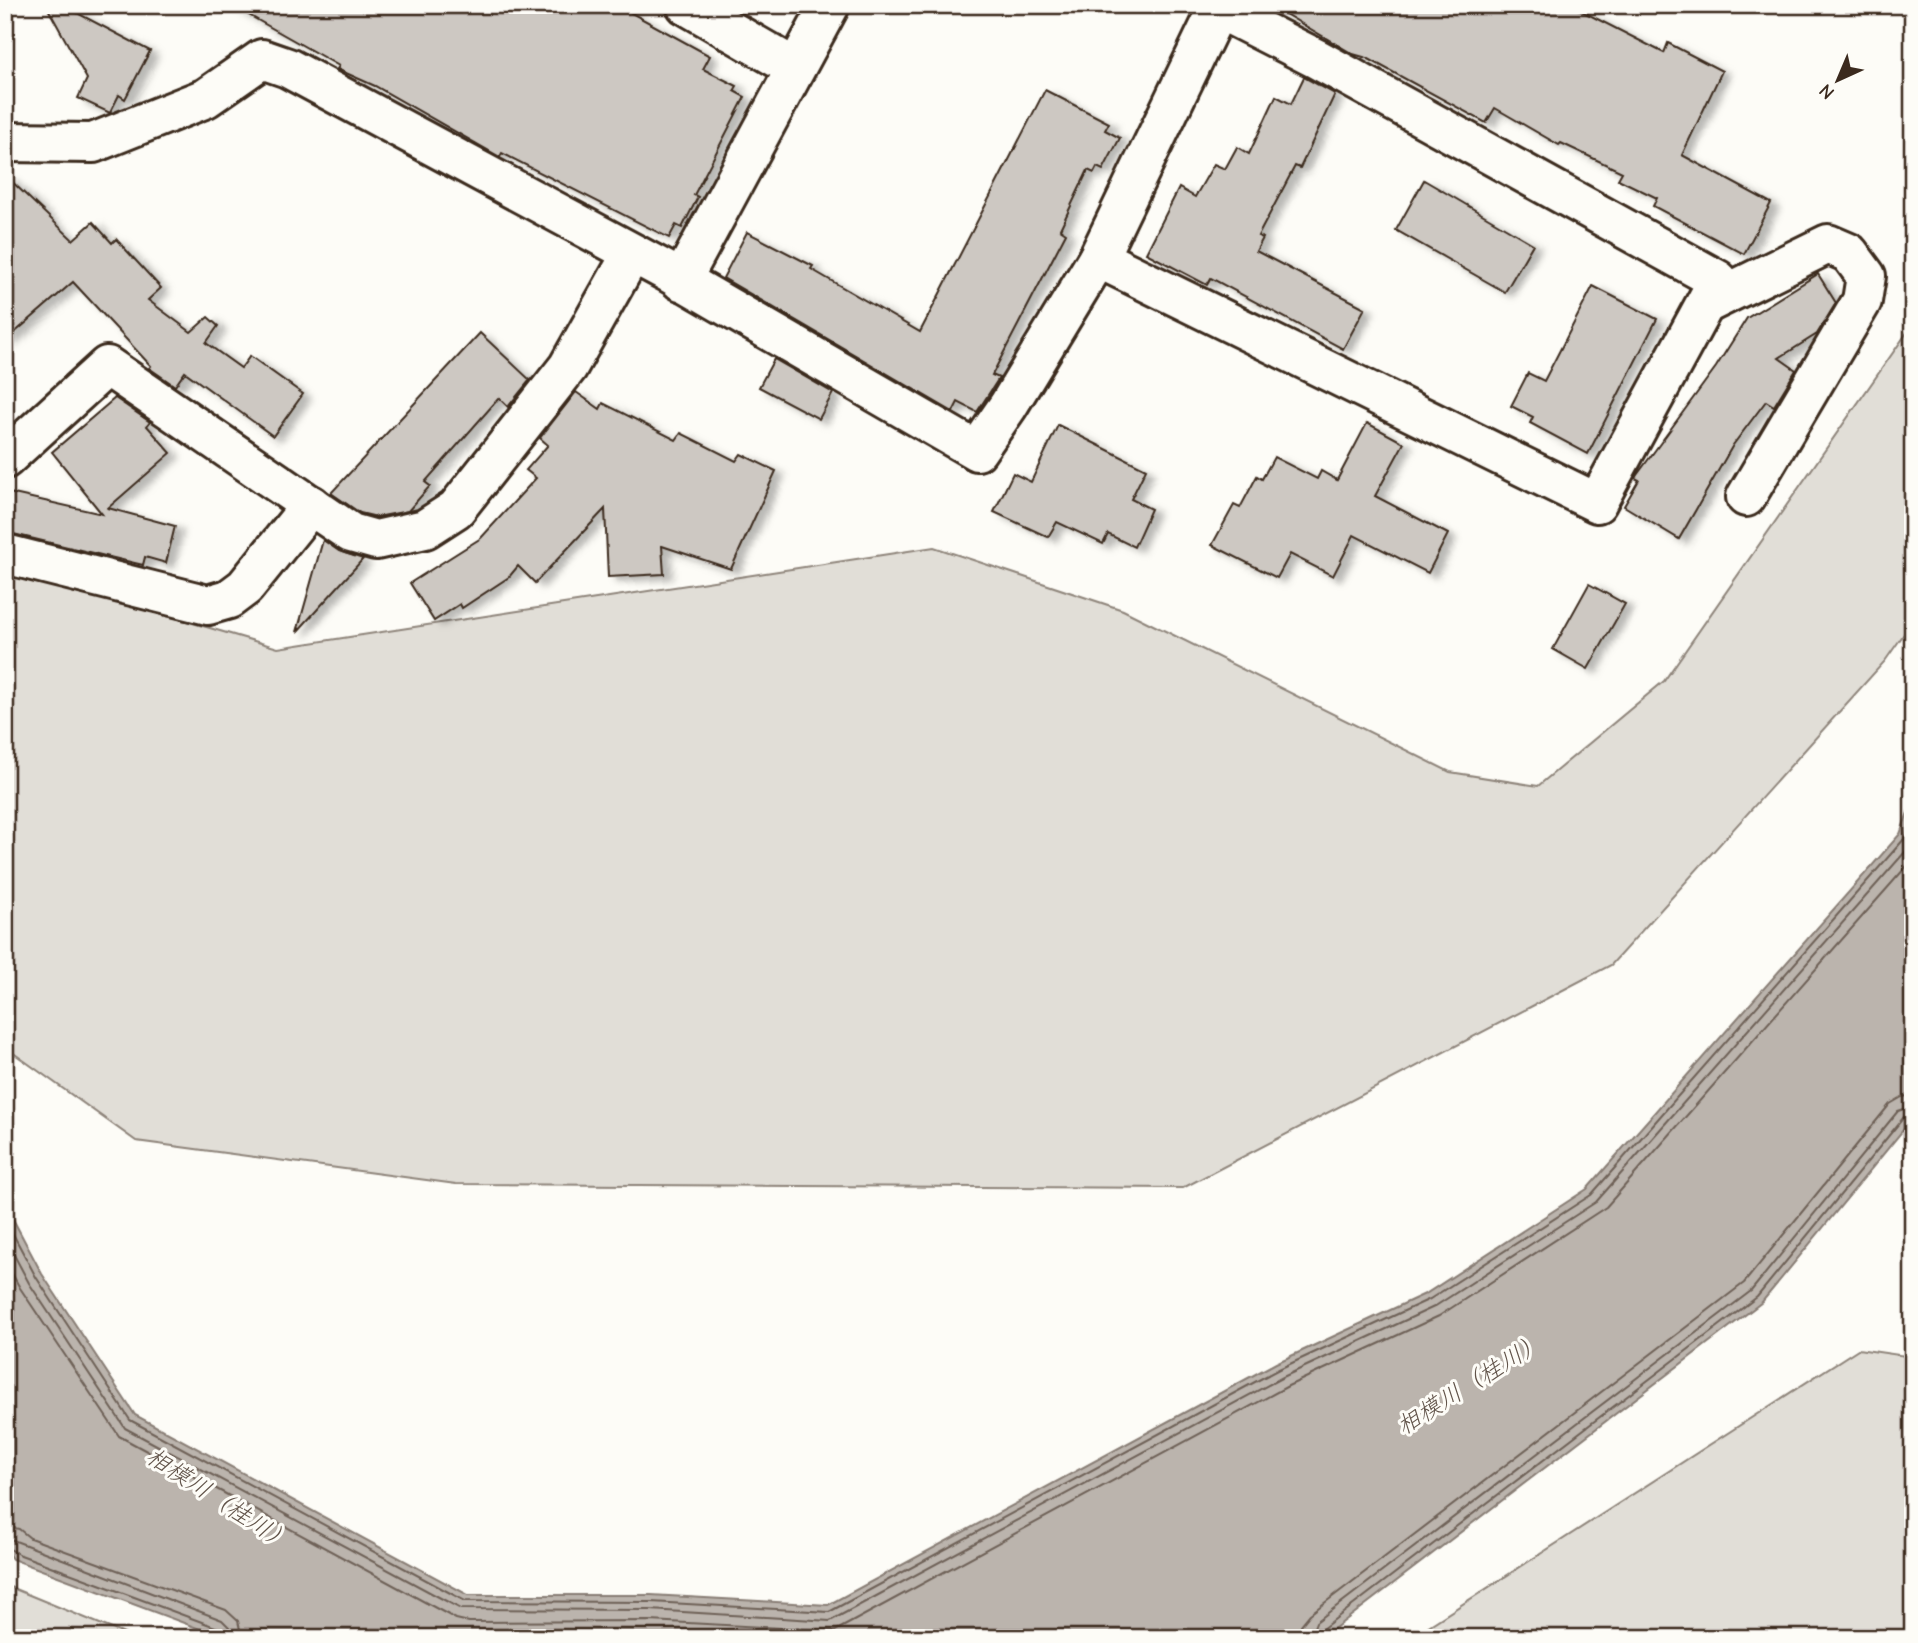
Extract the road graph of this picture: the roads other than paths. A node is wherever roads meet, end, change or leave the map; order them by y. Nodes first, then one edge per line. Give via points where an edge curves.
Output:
1 (686, 5) edge
2 (830, 5) edge
3 (1215, 7) edge
4 (795, 68) junction
5 (5, 142) edge
6 (631, 255) junction
7 (1098, 258) junction
8 (681, 281) junction
9 (1706, 304) junction
10 (5, 459) edge
11 (1746, 498) dead end
12 (311, 505) junction
13 (5, 554) edge

1 - 4 street
2 - 4 street
3 - 7 street
3 - 9 street via 1718,280
4 - 8 street
5 - 6 street via 93,143 205,98 262,60 288,68
6 - 8 street
6 - 12 street via 568,367 456,509 425,530 376,540 351,533
7 - 8 street via 1009,407 977,451
7 - 9 street via 1597,503
9 - 11 street via 1828,244 1849,253 1866,276 1862,302
10 - 12 street via 107,366
12 - 13 street via 245,587 229,599 208,605

